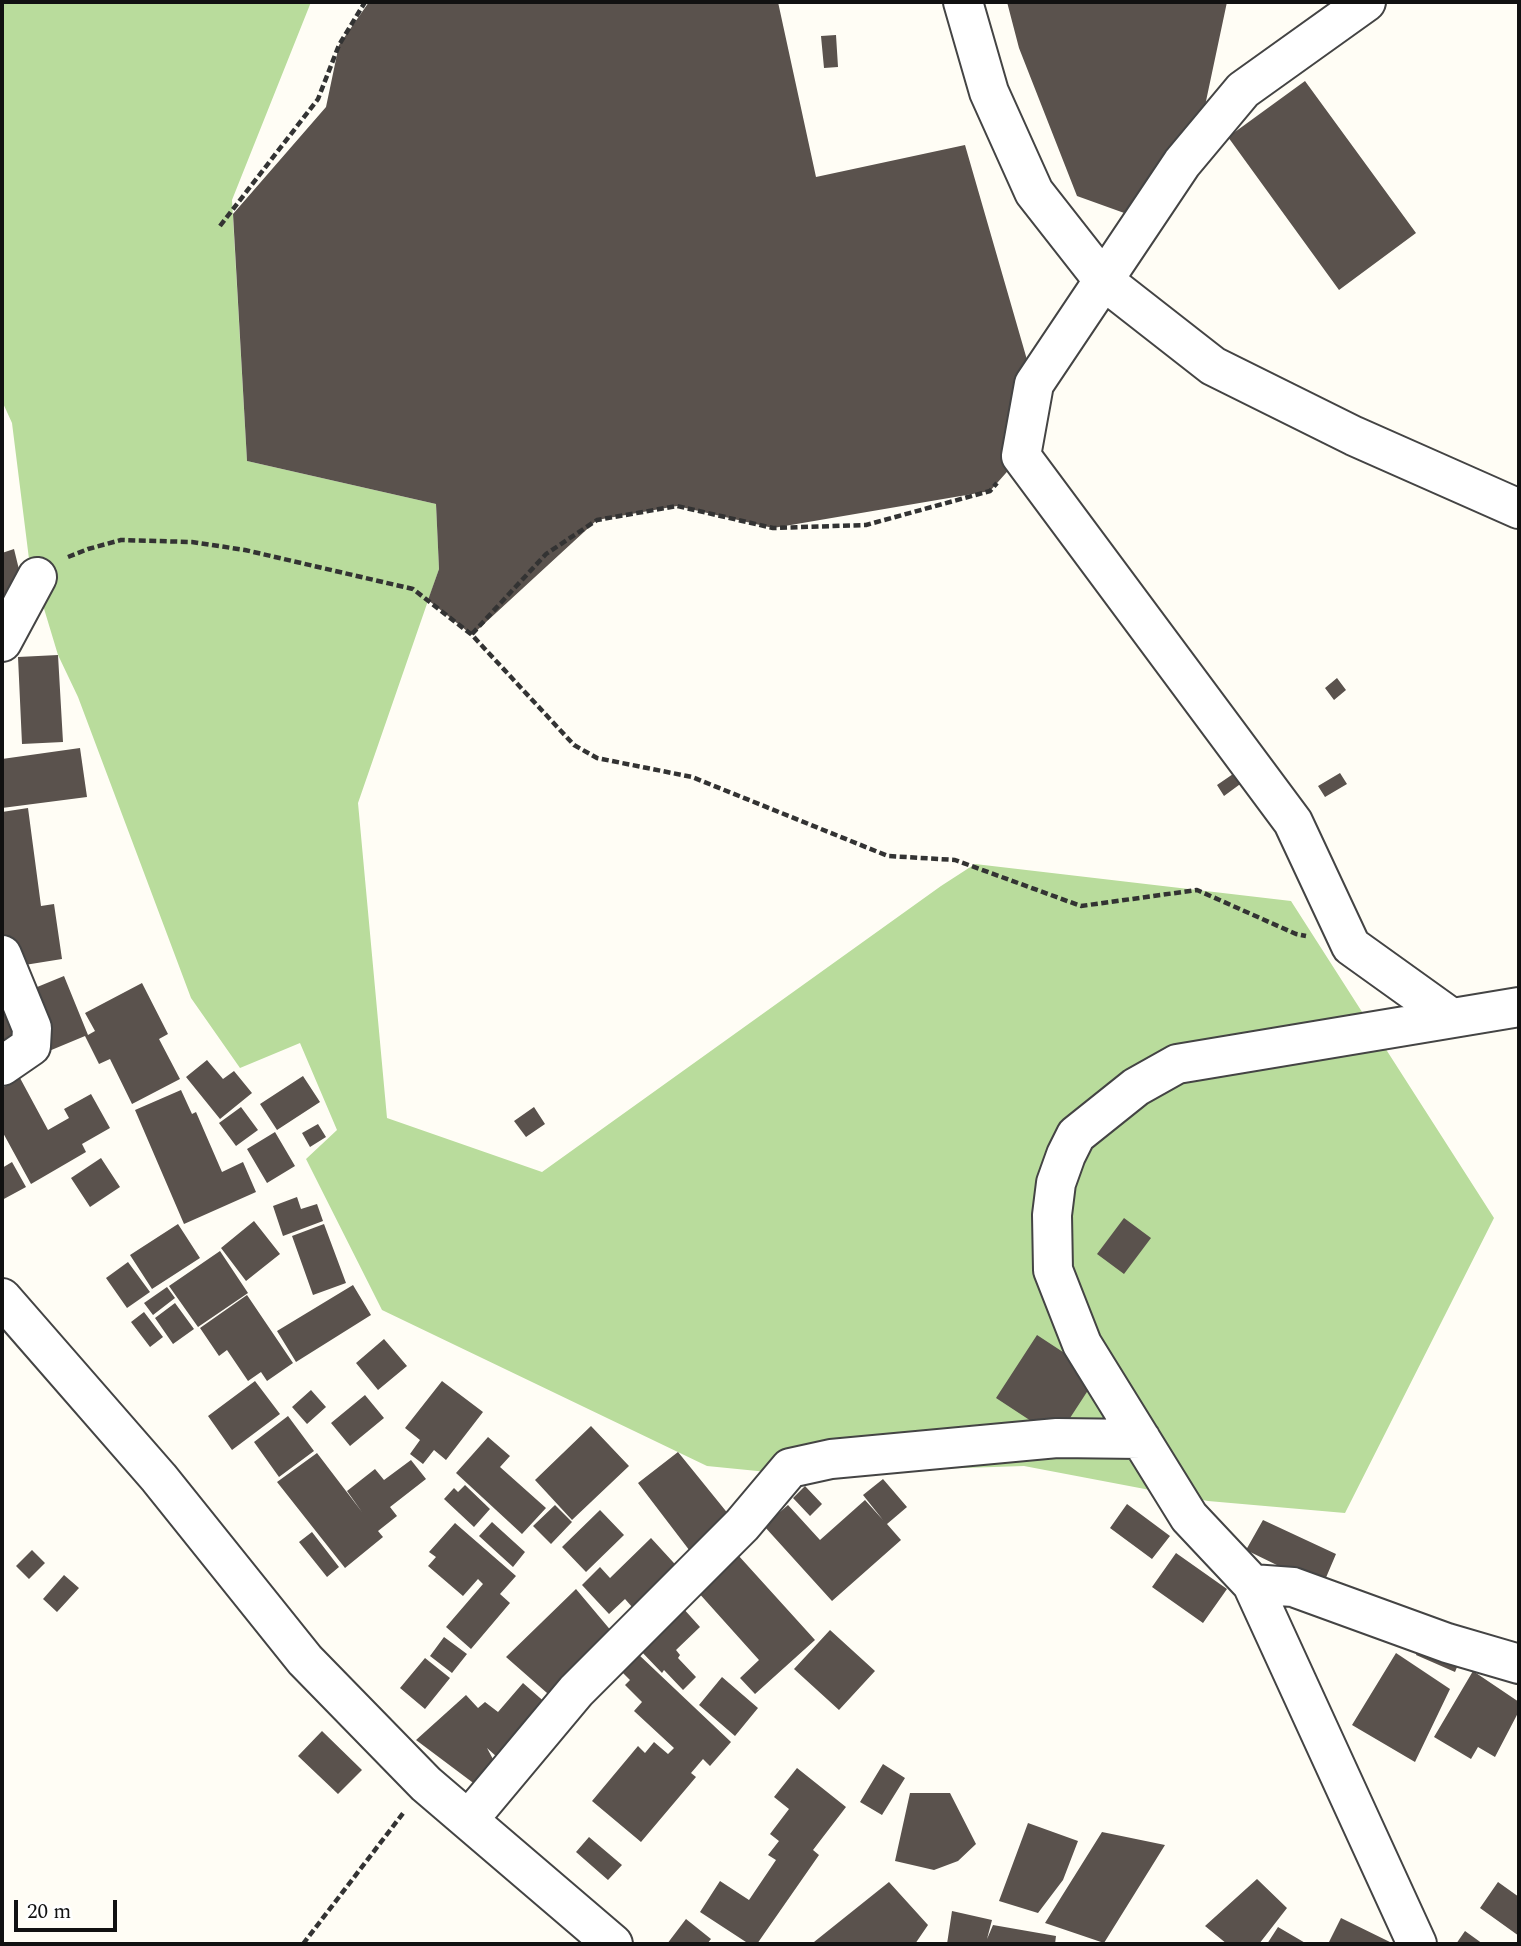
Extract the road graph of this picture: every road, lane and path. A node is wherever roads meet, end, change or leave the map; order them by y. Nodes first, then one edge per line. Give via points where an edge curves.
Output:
1 (365, 2) edge
2 (963, 2) edge
3 (1366, 2) edge
4 (220, 226) dead end
5 (1103, 280) junction
6 (1021, 456) junction
7 (1519, 509) edge
8 (37, 577) joint
9 (472, 635) junction
10 (2, 642) edge
11 (1351, 946) junction
12 (2, 955) edge
13 (1519, 1007) edge
14 (1450, 1017) junction
15 (2, 1066) edge
16 (2, 1298) edge
17 (1141, 1439) junction
18 (1252, 1584) junction
19 (1519, 1664) edge
20 (426, 1784) junction
21 (468, 1819) junction
22 (303, 1944) edge
23 (613, 1944) edge
24 (1417, 1944) edge

1 - 4 path via 339,45 318,99
2 - 5 street via 989,92 1034,192
3 - 5 street via 1243,90 1182,163
5 - 6 street via 1034,384
5 - 7 street via 1213,366 1354,436
6 - 9 path via 990,491 866,525 774,528 677,506 597,520 546,554
6 - 11 street via 1293,822
8 - 9 path via 60,561 121,540 192,542 413,589
8 - 10 street
9 - 11 path via 574,744 597,758 692,777 888,856 955,860 1081,906 1196,890 1296,934
11 - 14 street
12 - 15 street via 32,1028 31,1046
13 - 14 street
14 - 17 street via 1177,1064 1136,1087 1076,1135 1056,1183 1053,1270 1082,1344
16 - 20 street via 159,1478 305,1660
17 - 18 street via 1189,1517
17 - 21 street via 1057,1438 831,1459 790,1468 734,1534 576,1691
18 - 19 street via 1293,1587
18 - 24 street
20 - 21 street
20 - 22 path
21 - 23 street

